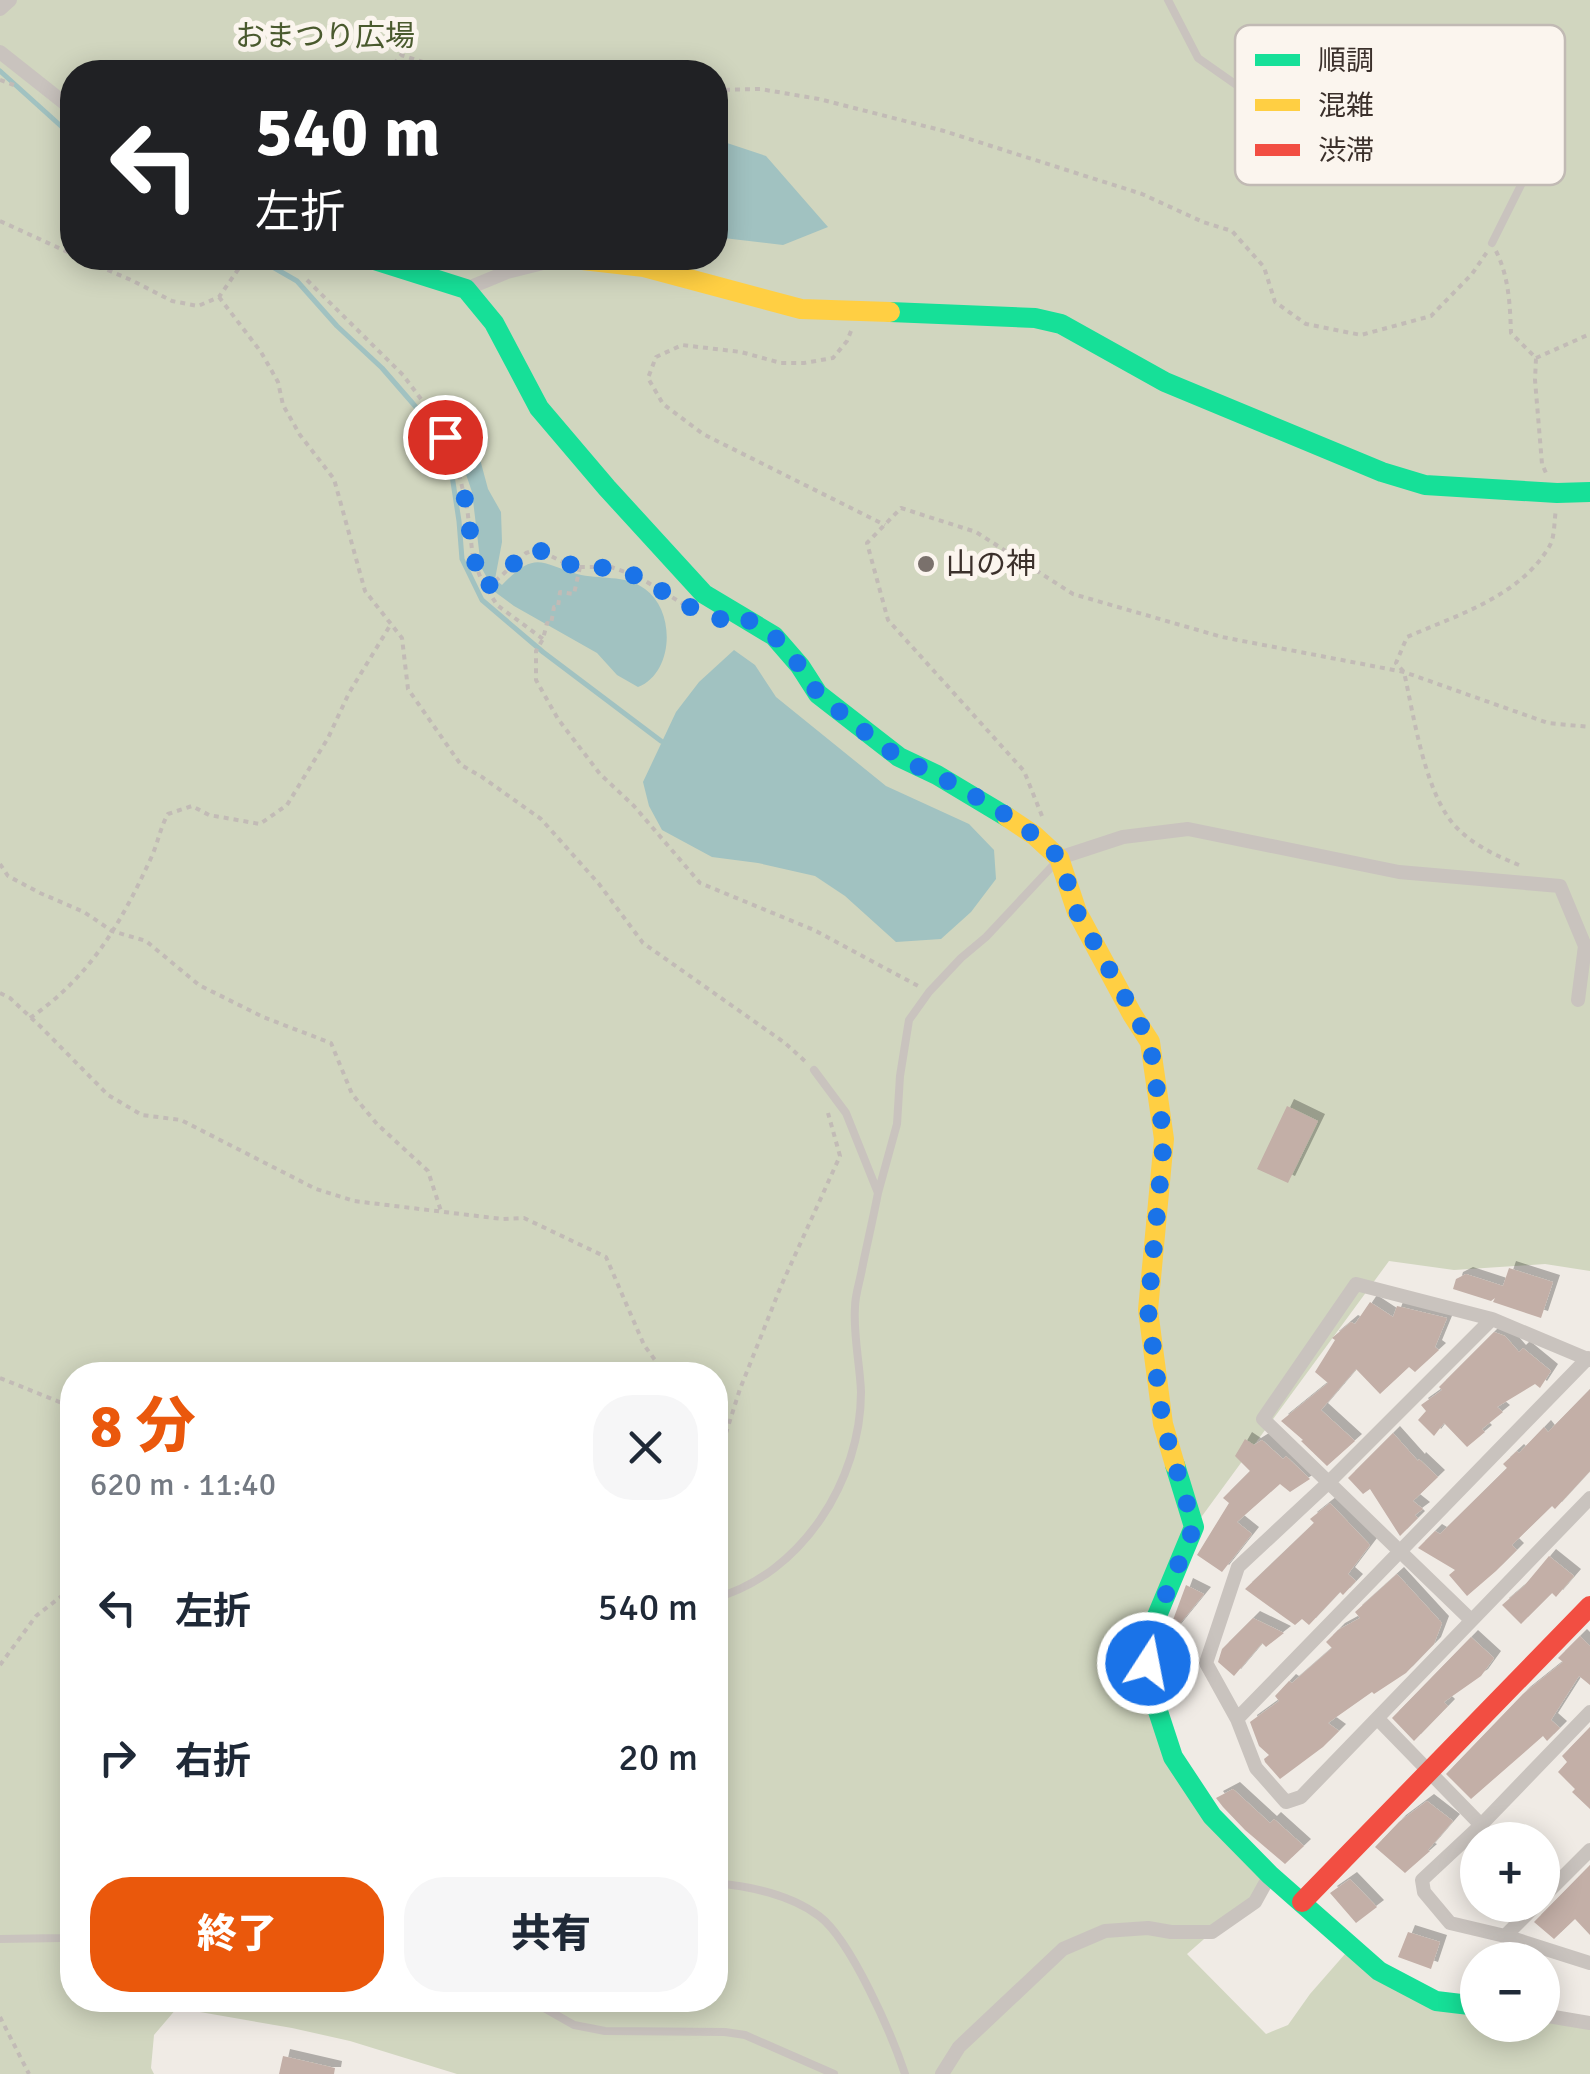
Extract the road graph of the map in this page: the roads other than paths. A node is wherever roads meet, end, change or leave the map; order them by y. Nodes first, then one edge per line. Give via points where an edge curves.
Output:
1 (10, 0) edge
2 (1168, 0) edge
3 (0, 9) edge
4 (0, 52) edge
5 (1235, 84) edge
6 (60, 100) edge
7 (1521, 185) edge
8 (1492, 243) road end
9 (405, 270) edge
10 (515, 270) edge
11 (655, 270) edge
12 (466, 290) junction
13 (1590, 492) edge
14 (1060, 858) junction
15 (1578, 1000) dead end
16 (814, 1070) road end
17 (878, 1193) junction
18 (1492, 1319) junction
19 (1589, 1359) edge
20 (1328, 1483) junction
21 (1590, 1498) edge
22 (1398, 1550) junction
23 (728, 1593) edge
24 (1590, 1606) edge
25 (1471, 1620) junction
26 (1590, 1712) edge
27 (1237, 1719) junction
28 (1378, 1719) junction
29 (1429, 1772) junction
30 (1478, 1822) edge
31 (1484, 1822) edge
32 (1460, 1845) edge
33 (1590, 1850) edge
34 (1270, 1875) junction
35 (1560, 1880) edge
36 (728, 1884) edge
37 (1302, 1902) junction
38 (1519, 1922) edge
39 (1505, 1936) junction
40 (60, 1938) edge
41 (0, 1939) edge
42 (1590, 1963) edge
43 (1460, 2004) edge
44 (551, 2012) edge
45 (1560, 2018) edge
46 (1590, 2024) edge
47 (834, 2074) edge
48 (905, 2074) edge
49 (942, 2074) edge

1 - 3 street
2 - 5 lane via 1198,58
4 - 6 street
7 - 8 lane
9 - 12 street
10 - 12 street
11 - 13 street via 801,310 938,312 1061,324 1165,382 1382,472 1425,485
12 - 14 street via 494,324 539,408 704,594 774,636 818,694 899,758 996,808
14 - 15 street via 1124,837 1188,829 1399,872 1560,886 1585,946
14 - 17 lane via 909,1020 897,1124
14 - 34 street via 1077,912 1150,1042 1164,1139 1148,1310 1163,1424 1194,1527 1154,1623 1148,1663 1153,1696 1185,1777 1212,1816
16 - 17 lane via 846,1114
17 - 23 lane via 854,1307 861,1394 850,1462 803,1544 754,1584
18 - 19 street
18 - 20 street
18 - 20 street via 1356,1284 1262,1420
19 - 22 street
20 - 22 street
20 - 27 street via 1238,1566 1206,1663
21 - 25 street
22 - 25 street
22 - 27 street
24 - 29 street
25 - 28 street
26 - 31 street
27 - 28 street via 1256,1768 1286,1802 1301,1796
28 - 29 street
29 - 30 street
29 - 37 street
32 - 39 street via 1422,1880 1424,1892 1450,1923
33 - 35 street
34 - 37 street
34 - 49 street via 1254,1902 1212,1932 1104,1931 1063,1949 959,2046
36 - 48 lane via 822,1918 878,2006
37 - 43 street via 1380,1970 1436,2001
38 - 39 street
39 - 42 street
40 - 41 lane
44 - 47 lane via 605,2031 745,2035
45 - 46 street

